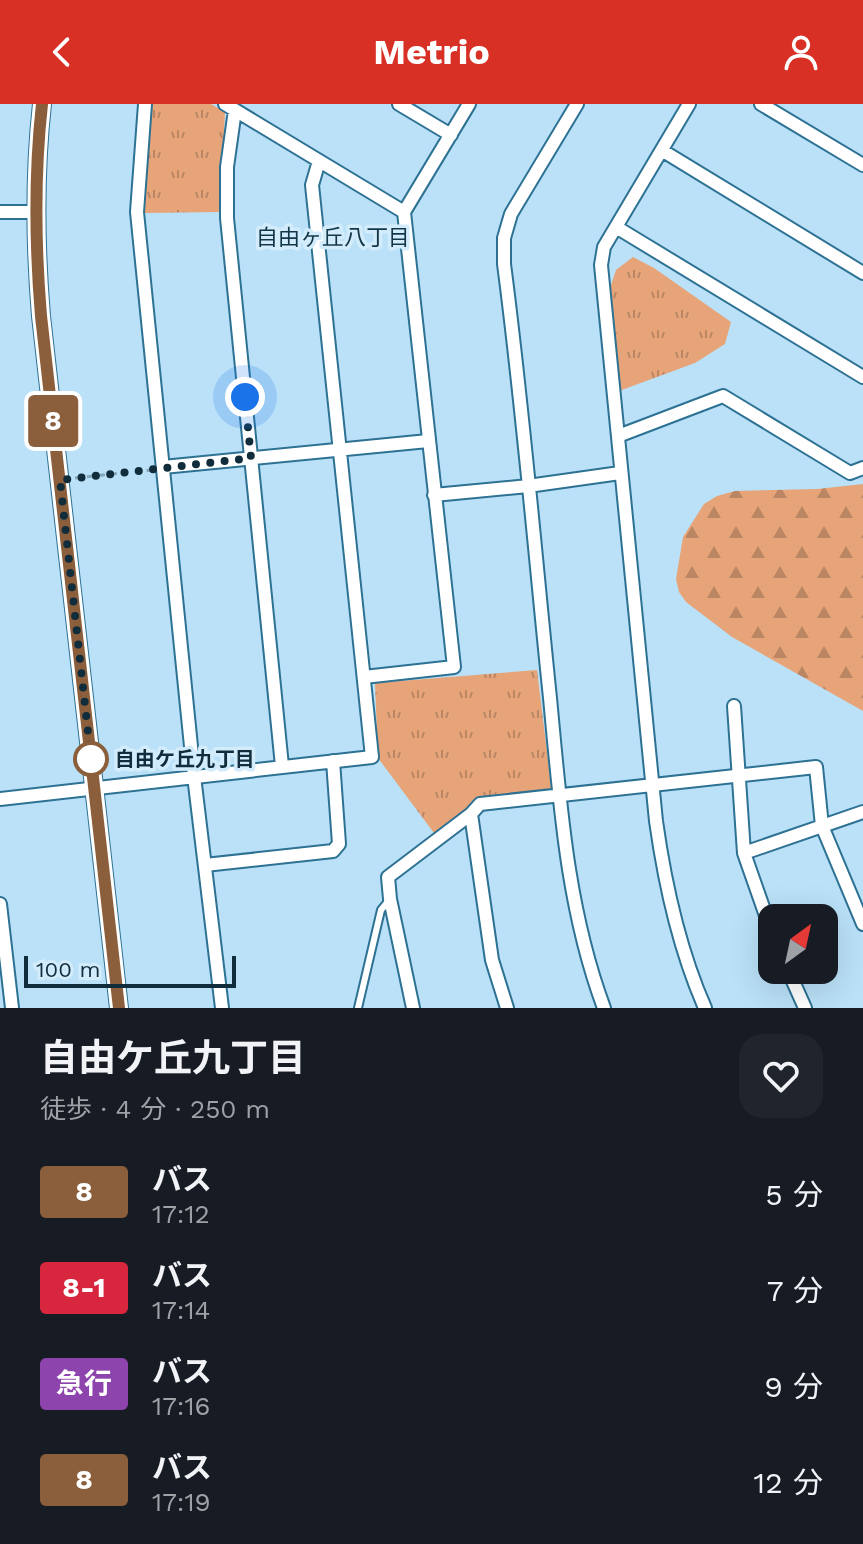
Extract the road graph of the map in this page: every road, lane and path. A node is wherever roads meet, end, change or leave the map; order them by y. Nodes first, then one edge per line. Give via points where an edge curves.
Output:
1 (42, 104) edge
2 (145, 104) edge
3 (399, 104) edge
4 (469, 104) edge
5 (577, 104) edge
6 (689, 104) edge
7 (761, 104) edge
8 (230, 107) edge
9 (451, 135) junction
10 (663, 151) junction
11 (319, 161) junction
12 (863, 165) edge
13 (0, 212) edge
14 (35, 212) junction
15 (404, 212) junction
16 (616, 227) junction
17 (863, 273) edge
18 (863, 377) edge
19 (618, 436) junction
20 (428, 441) junction
21 (340, 448) junction
22 (251, 458) junction
23 (163, 468) junction
24 (863, 468) edge
25 (620, 473) junction
26 (60, 480) junction
27 (528, 486) junction
28 (434, 495) junction
29 (364, 677) junction
30 (734, 706) dead end
31 (333, 761) junction
32 (282, 766) junction
33 (194, 776) junction
34 (739, 777) junction
35 (654, 786) junction
36 (94, 787) junction
37 (560, 797) junction
38 (0, 799) edge
39 (863, 812) edge
40 (471, 814) junction
41 (822, 826) junction
42 (744, 853) junction
43 (205, 865) junction
44 (390, 899) junction
45 (0, 904) edge
46 (762, 904) edge
47 (863, 924) edge
48 (794, 984) edge
49 (12, 1008) edge
50 (119, 1008) edge
51 (222, 1008) edge
52 (358, 1008) edge
53 (413, 1008) edge
54 (507, 1008) edge
55 (604, 1008) edge
56 (705, 1008) edge
57 (805, 1008) edge

1 - 14 street
2 - 23 street via 137,212
3 - 9 street
4 - 9 street
5 - 27 street via 511,214 504,238
6 - 10 street
7 - 12 street
8 - 11 street
8 - 22 street via 227,218
9 - 15 street
10 - 16 street
10 - 17 street
11 - 15 street
11 - 21 street via 312,185
13 - 14 street
14 - 26 street
15 - 20 street
16 - 18 street
16 - 19 street via 601,265
19 - 24 street via 723,396 850,473
19 - 25 street
20 - 21 street
20 - 28 street
21 - 22 street
21 - 29 street
22 - 23 street
22 - 32 street
23 - 26 path
23 - 33 street
25 - 27 street
25 - 35 street
26 - 36 street
27 - 28 street
27 - 37 street
28 - 29 street via 454,667
29 - 31 street via 372,757
30 - 34 street
31 - 32 street
31 - 43 street via 339,844 333,851
32 - 33 street
33 - 36 street
33 - 43 street
34 - 35 street
34 - 41 street via 816,767
34 - 42 street
35 - 37 street
35 - 56 street via 664,872
36 - 38 street
36 - 50 street
37 - 40 street via 480,804
37 - 55 street via 577,918
39 - 41 street
40 - 44 street via 388,877
40 - 54 street via 492,960
41 - 42 street
41 - 47 street
42 - 46 street
43 - 51 street
44 - 52 lane via 381,910
44 - 53 street
45 - 49 street
48 - 57 street

